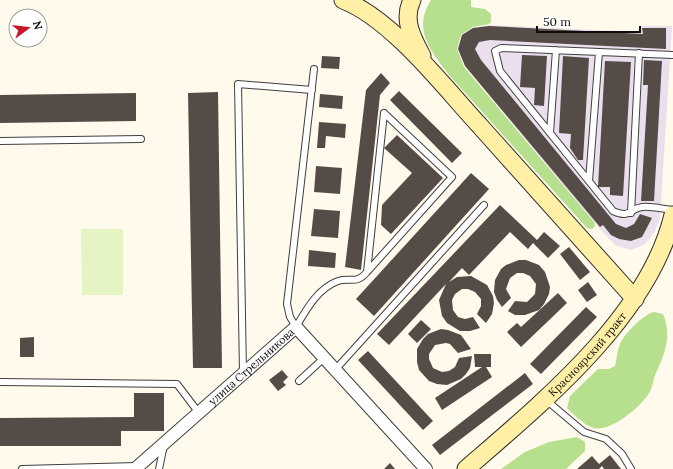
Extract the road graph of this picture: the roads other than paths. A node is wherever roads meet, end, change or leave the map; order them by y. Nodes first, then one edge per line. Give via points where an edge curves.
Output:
1 (343, 0) edge
2 (412, 0) edge
3 (556, 50) junction
4 (599, 52) junction
5 (639, 53) junction
6 (673, 55) edge
7 (314, 69) dead end
8 (428, 69) junction
9 (312, 90) junction
10 (550, 133) junction
11 (140, 139) dead end
12 (0, 141) edge
13 (589, 182) junction
14 (484, 205) dead end
15 (673, 210) edge
16 (631, 213) junction
17 (673, 215) edge
18 (367, 272) junction
19 (636, 299) junction
20 (296, 327) junction
21 (324, 358) junction
22 (335, 370) junction
23 (243, 374) junction
24 (299, 381) dead end
25 (0, 382) edge
26 (544, 399) junction
27 (199, 413) junction
28 (164, 443) junction
29 (136, 468) edge
30 (22, 469) edge
31 (159, 469) edge
32 (426, 469) edge
33 (466, 469) edge
34 (631, 469) edge

1 - 8 main road via 379,20
2 - 8 main road via 408,14 410,31
3 - 4 lane
3 - 10 lane
3 - 10 lane via 501,48 494,51 500,71
4 - 5 lane
4 - 13 lane
5 - 6 lane
5 - 16 lane
7 - 9 lane
8 - 19 main road
9 - 20 lane via 287,304
9 - 23 lane via 238,84
10 - 13 lane
11 - 12 lane
13 - 16 lane via 613,210 620,214
14 - 22 lane
15 - 16 lane via 642,207
17 - 19 main road, Красноярский тракт via 658,258
18 - 18 lane via 382,129 384,113 452,177
18 - 20 lane via 361,279 339,280 325,289 309,305
19 - 26 main road, Красноярский тракт via 605,336
20 - 21 street, улица Стрельникова
20 - 23 street, улица Стрельникова
21 - 22 street, улица Стрельникова
21 - 24 lane
22 - 32 street, улица Стрельникова
23 - 27 street, улица Стрельникова
25 - 27 lane via 177,384
26 - 33 main road, Красноярский тракт
26 - 34 lane via 584,432 606,439 622,454
27 - 28 street, улица Стрельникова
28 - 29 street, улица Стрельникова
28 - 31 lane
29 - 30 lane

